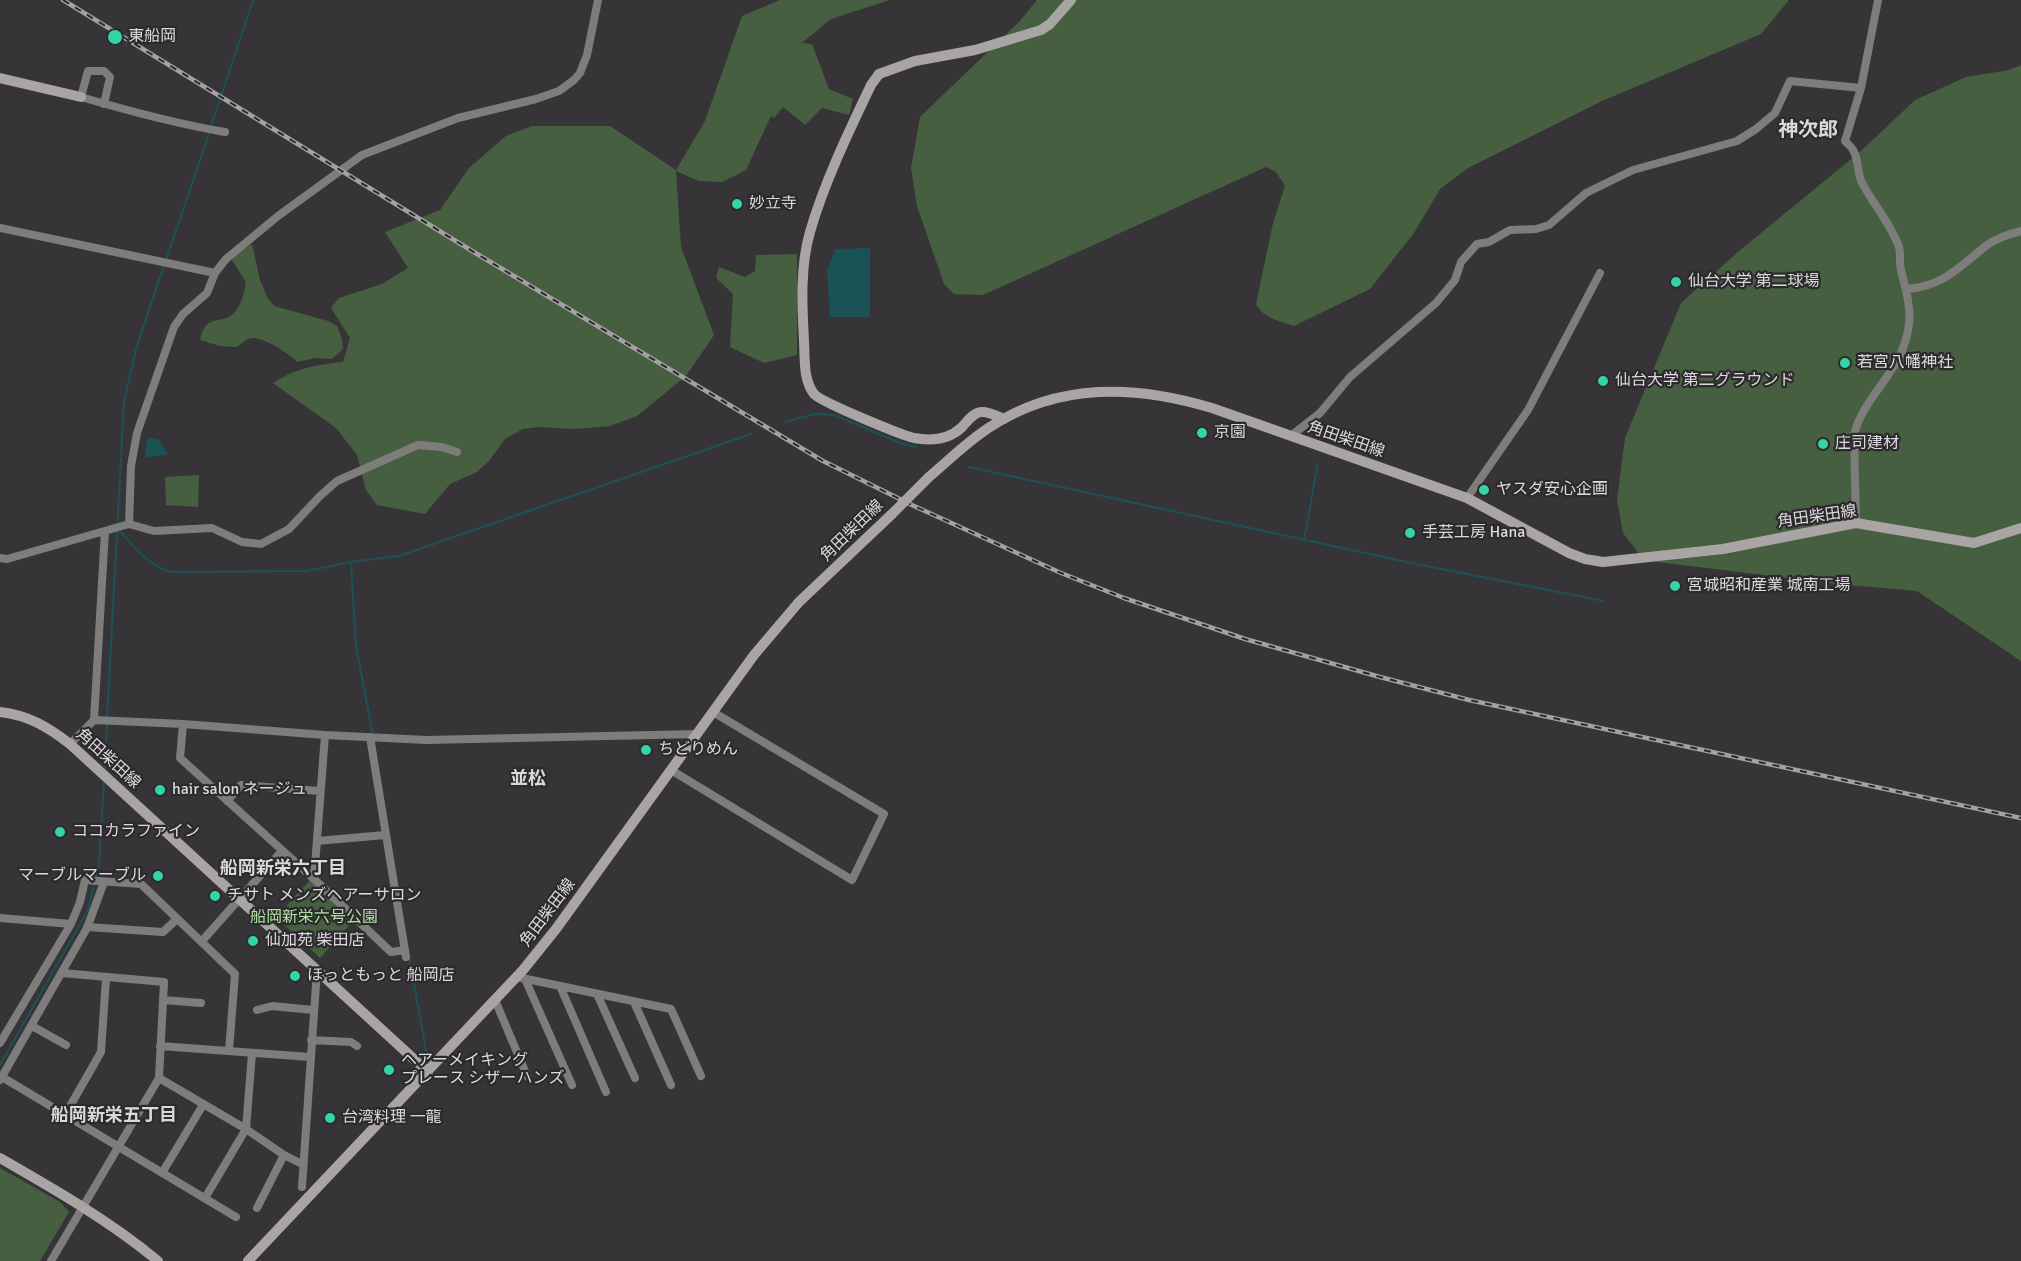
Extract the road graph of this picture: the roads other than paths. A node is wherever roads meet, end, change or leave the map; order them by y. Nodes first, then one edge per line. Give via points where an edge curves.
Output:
1 (598, 0) edge
2 (1071, 0) edge
3 (1878, 0) edge
4 (0, 78) edge
5 (1861, 88) junction
6 (81, 97) junction
7 (104, 104) junction
8 (225, 132) dead end
9 (0, 228) edge
10 (2021, 231) edge
11 (215, 273) junction
12 (1600, 273) dead end
13 (1907, 289) junction
14 (1004, 419) junction
15 (1291, 436) junction
16 (457, 452) dead end
17 (1467, 498) junction
18 (1856, 523) junction
19 (129, 524) junction
20 (2021, 528) edge
21 (105, 531) junction
22 (0, 558) edge
23 (0, 712) edge
24 (713, 712) junction
25 (98, 720) junction
26 (183, 724) junction
27 (698, 734) junction
28 (325, 735) junction
29 (373, 737) junction
30 (70, 744) junction
31 (671, 770) junction
32 (320, 791) junction
33 (227, 801) junction
34 (385, 835) junction
35 (317, 842) junction
36 (282, 851) junction
37 (314, 879) junction
38 (103, 881) junction
39 (239, 900) junction
40 (0, 918) edge
41 (177, 919) junction
42 (70, 924) junction
43 (87, 927) junction
44 (202, 941) junction
45 (316, 970) junction
46 (62, 974) junction
47 (106, 978) junction
48 (521, 978) junction
49 (561, 986) junction
50 (597, 994) junction
51 (163, 1000) junction
52 (495, 1000) junction
53 (634, 1002) junction
54 (201, 1003) dead end
55 (256, 1010) dead end
56 (313, 1010) junction
57 (32, 1026) junction
58 (311, 1040) junction
59 (0, 1043) edge
60 (66, 1045) dead end
61 (160, 1046) junction
62 (357, 1046) dead end
63 (230, 1051) junction
64 (252, 1053) junction
65 (310, 1057) junction
66 (428, 1072) junction
67 (527, 1076) dead end
68 (701, 1076) dead end
69 (159, 1078) junction
70 (635, 1078) dead end
71 (1, 1079) edge
72 (671, 1084) dead end
73 (573, 1085) dead end
74 (606, 1092) dead end
75 (203, 1105) junction
76 (65, 1115) junction
77 (246, 1129) junction
78 (117, 1147) junction
79 (284, 1155) junction
80 (0, 1158) edge
81 (302, 1164) junction
82 (162, 1173) junction
83 (302, 1188) dead end
84 (205, 1198) junction
85 (82, 1207) junction
86 (257, 1208) dead end
87 (236, 1217) dead end
88 (51, 1261) edge
89 (158, 1261) edge
90 (248, 1261) edge

1 - 11 street via 580,73 559,91 458,118 362,155 278,216
2 - 14 main road via 1041,30 975,50 915,61 879,74 834,166 809,232 804,262 805,368 818,397 891,430 924,439 952,435 976,413
3 - 5 street
4 - 6 main road
5 - 13 street via 1845,141 1854,152 1860,179 1899,247
5 - 15 street via 1790,81 1775,113 1737,141 1633,170 1586,193 1549,225 1510,230 1477,244 1436,303 1350,377 1320,413
6 - 7 street
6 - 7 street via 88,72 104,71 110,77
7 - 8 street
9 - 11 street
10 - 13 street via 1995,240 1953,273 1925,287
11 - 19 street via 207,293 174,327 137,433 131,466
12 - 17 street via 1528,410
13 - 18 street via 1911,312 1902,350 1864,408 1854,435
14 - 15 main road, 角田柴田線 via 1026,407 1072,395 1125,391 1191,401
14 - 24 main road, 角田柴田線, bridge via 929,477 799,602
15 - 17 main road, 角田柴田線
16 - 19 street via 418,445 337,481 289,529 261,544 242,542 212,528 154,531
17 - 18 main road, 角田柴田線 via 1569,554 1603,562 1723,549
18 - 20 main road, 角田柴田線 via 1974,543
19 - 21 street
21 - 22 street
21 - 25 street
23 - 30 main road, 角田柴田線 via 41,723
24 - 27 main road, 角田柴田線
24 - 31 street via 884,814 852,880
25 - 26 street
25 - 30 street
26 - 28 street
26 - 33 street via 180,758
27 - 29 street via 426,740
27 - 31 main road, 角田柴田線
28 - 29 street
28 - 32 street
29 - 34 street
30 - 39 main road, 角田柴田線
31 - 48 main road, 角田柴田線
32 - 33 street via 241,785
32 - 35 street
33 - 36 street
34 - 35 street
34 - 37 street via 406,953 391,952
35 - 37 street
36 - 37 street
36 - 39 street
38 - 41 street via 141,884
38 - 42 street via 85,880
38 - 43 street
39 - 44 street
39 - 45 main road, 角田柴田線
40 - 42 street
41 - 43 street via 163,932
41 - 44 street
42 - 59 street
43 - 46 street
44 - 63 street via 235,974
45 - 56 street
45 - 66 main road, 角田柴田線
46 - 47 street
46 - 57 street
47 - 51 street via 164,982
47 - 76 street via 101,1052
48 - 49 street
48 - 52 main road, 角田柴田線
48 - 73 street
49 - 50 street
49 - 74 street
50 - 53 street
50 - 70 street
51 - 54 street
51 - 61 street
52 - 66 main road, 角田柴田線
52 - 67 street
53 - 68 street via 671,1009
53 - 72 street
55 - 56 street via 272,1006
56 - 58 street
57 - 60 street
57 - 71 street
58 - 62 street via 351,1042
58 - 65 street
61 - 63 street
61 - 69 street
63 - 64 street
64 - 65 street
64 - 77 street
65 - 81 street
66 - 90 main road
69 - 75 street
69 - 78 street
71 - 76 street
75 - 77 street
75 - 82 street
76 - 78 street
77 - 79 street
77 - 84 street
78 - 82 street
78 - 85 street
79 - 81 street
79 - 86 street
80 - 85 main road
81 - 83 street
82 - 84 street
84 - 87 street
85 - 88 street
85 - 89 main road

